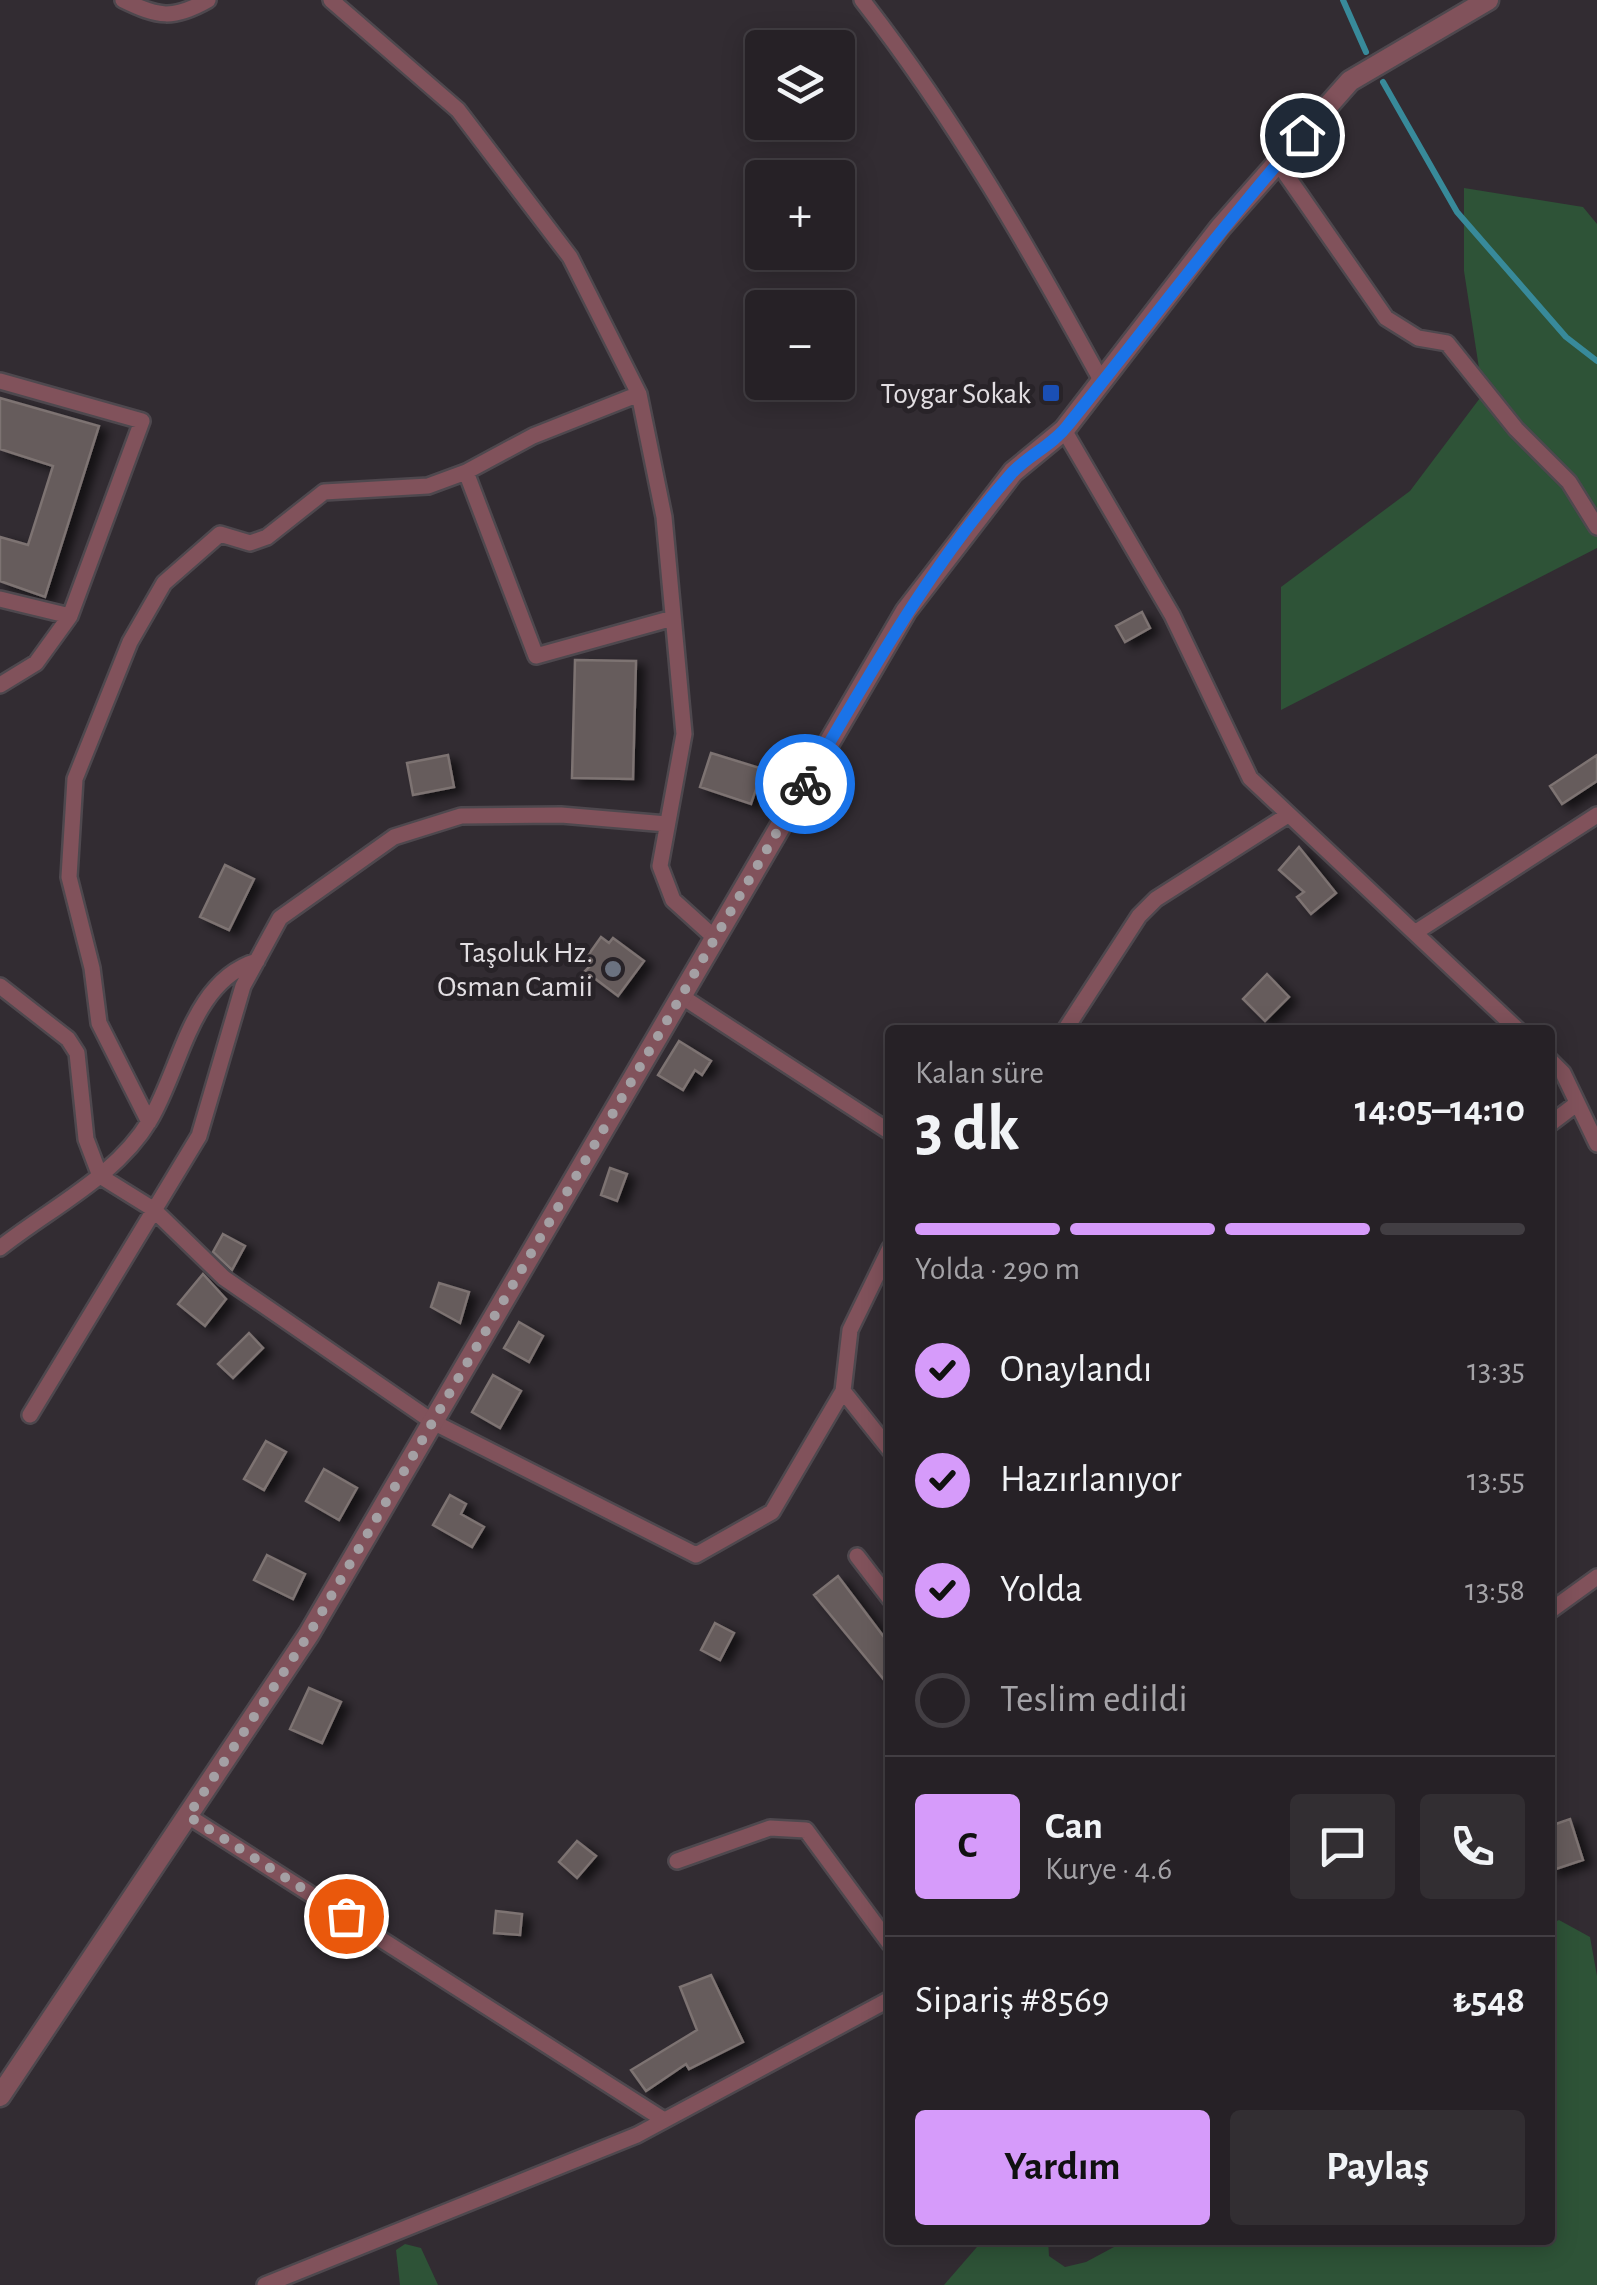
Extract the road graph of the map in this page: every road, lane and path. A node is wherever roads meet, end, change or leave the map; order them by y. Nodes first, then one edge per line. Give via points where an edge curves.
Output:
1 (123, 0) edge
2 (208, 0) edge
3 (331, 0) edge
4 (862, 0) edge
5 (1488, 0) edge
6 (1278, 163) junction
7 (0, 381) edge
8 (1102, 382) junction
9 (639, 394) junction
10 (1064, 430) junction
11 (466, 472) junction
12 (1597, 527) edge
13 (0, 599) edge
14 (70, 616) junction
15 (674, 618) junction
16 (0, 685) edge
17 (1288, 815) junction
18 (1597, 815) edge
19 (668, 824) junction
20 (1416, 932) junction
21 (715, 938) junction
22 (256, 961) junction
23 (0, 986) edge
24 (681, 996) junction
25 (1068, 1025) edge
26 (1513, 1025) edge
27 (1555, 1065) edge
28 (1575, 1105) junction
29 (1555, 1120) edge
30 (149, 1122) junction
31 (885, 1129) edge
32 (1597, 1144) edge
33 (100, 1176) junction
34 (153, 1209) junction
35 (0, 1248) edge
36 (885, 1258) edge
37 (843, 1390) junction
38 (30, 1414) dead end
39 (433, 1422) junction
40 (885, 1444) edge
41 (856, 1556) dead end
42 (1597, 1577) edge
43 (885, 1593) edge
44 (1555, 1606) edge
45 (188, 1816) junction
46 (677, 1860) dead end
47 (885, 1937) edge
48 (885, 2002) edge
49 (0, 2096) edge
50 (664, 2120) junction
51 (265, 2285) edge

1 - 2 street via 164,17
3 - 9 street via 458,110 570,257
4 - 8 street via 921,76
5 - 6 street via 1350,80
6 - 8 street
6 - 12 street via 1386,318 1418,338 1448,343 1516,429 1569,482
7 - 14 street via 142,422
8 - 10 street
9 - 11 street via 532,436
9 - 15 street via 664,516
10 - 17 street via 1172,615 1250,778
10 - 21 street via 1012,472 906,612
11 - 15 street via 536,656
11 - 30 street via 428,486 324,492 268,537 250,542 220,534 164,583 130,642 74,779 70,877 99,1024
13 - 14 street
14 - 16 street via 36,663
15 - 19 street via 684,734
17 - 20 street
17 - 25 street via 1156,898
18 - 20 street
19 - 21 street via 660,866 673,900
19 - 22 street via 560,814 461,816 394,838 280,918
20 - 26 street
21 - 24 street
22 - 30 street via 232,968 207,997
22 - 34 street via 199,1136
23 - 33 street via 45,1018 77,1053 86,1139
24 - 31 street
24 - 39 street
27 - 28 street
28 - 29 street
28 - 32 street
30 - 33 street
33 - 34 street
33 - 35 street
34 - 38 street
34 - 39 street via 224,1278
36 - 37 street via 850,1330
37 - 39 street via 772,1512 696,1555
37 - 40 street
39 - 45 street via 309,1634
41 - 43 street
42 - 44 street
45 - 49 street
45 - 50 street
46 - 47 street via 770,1828 806,1830
48 - 50 street
50 - 51 street

